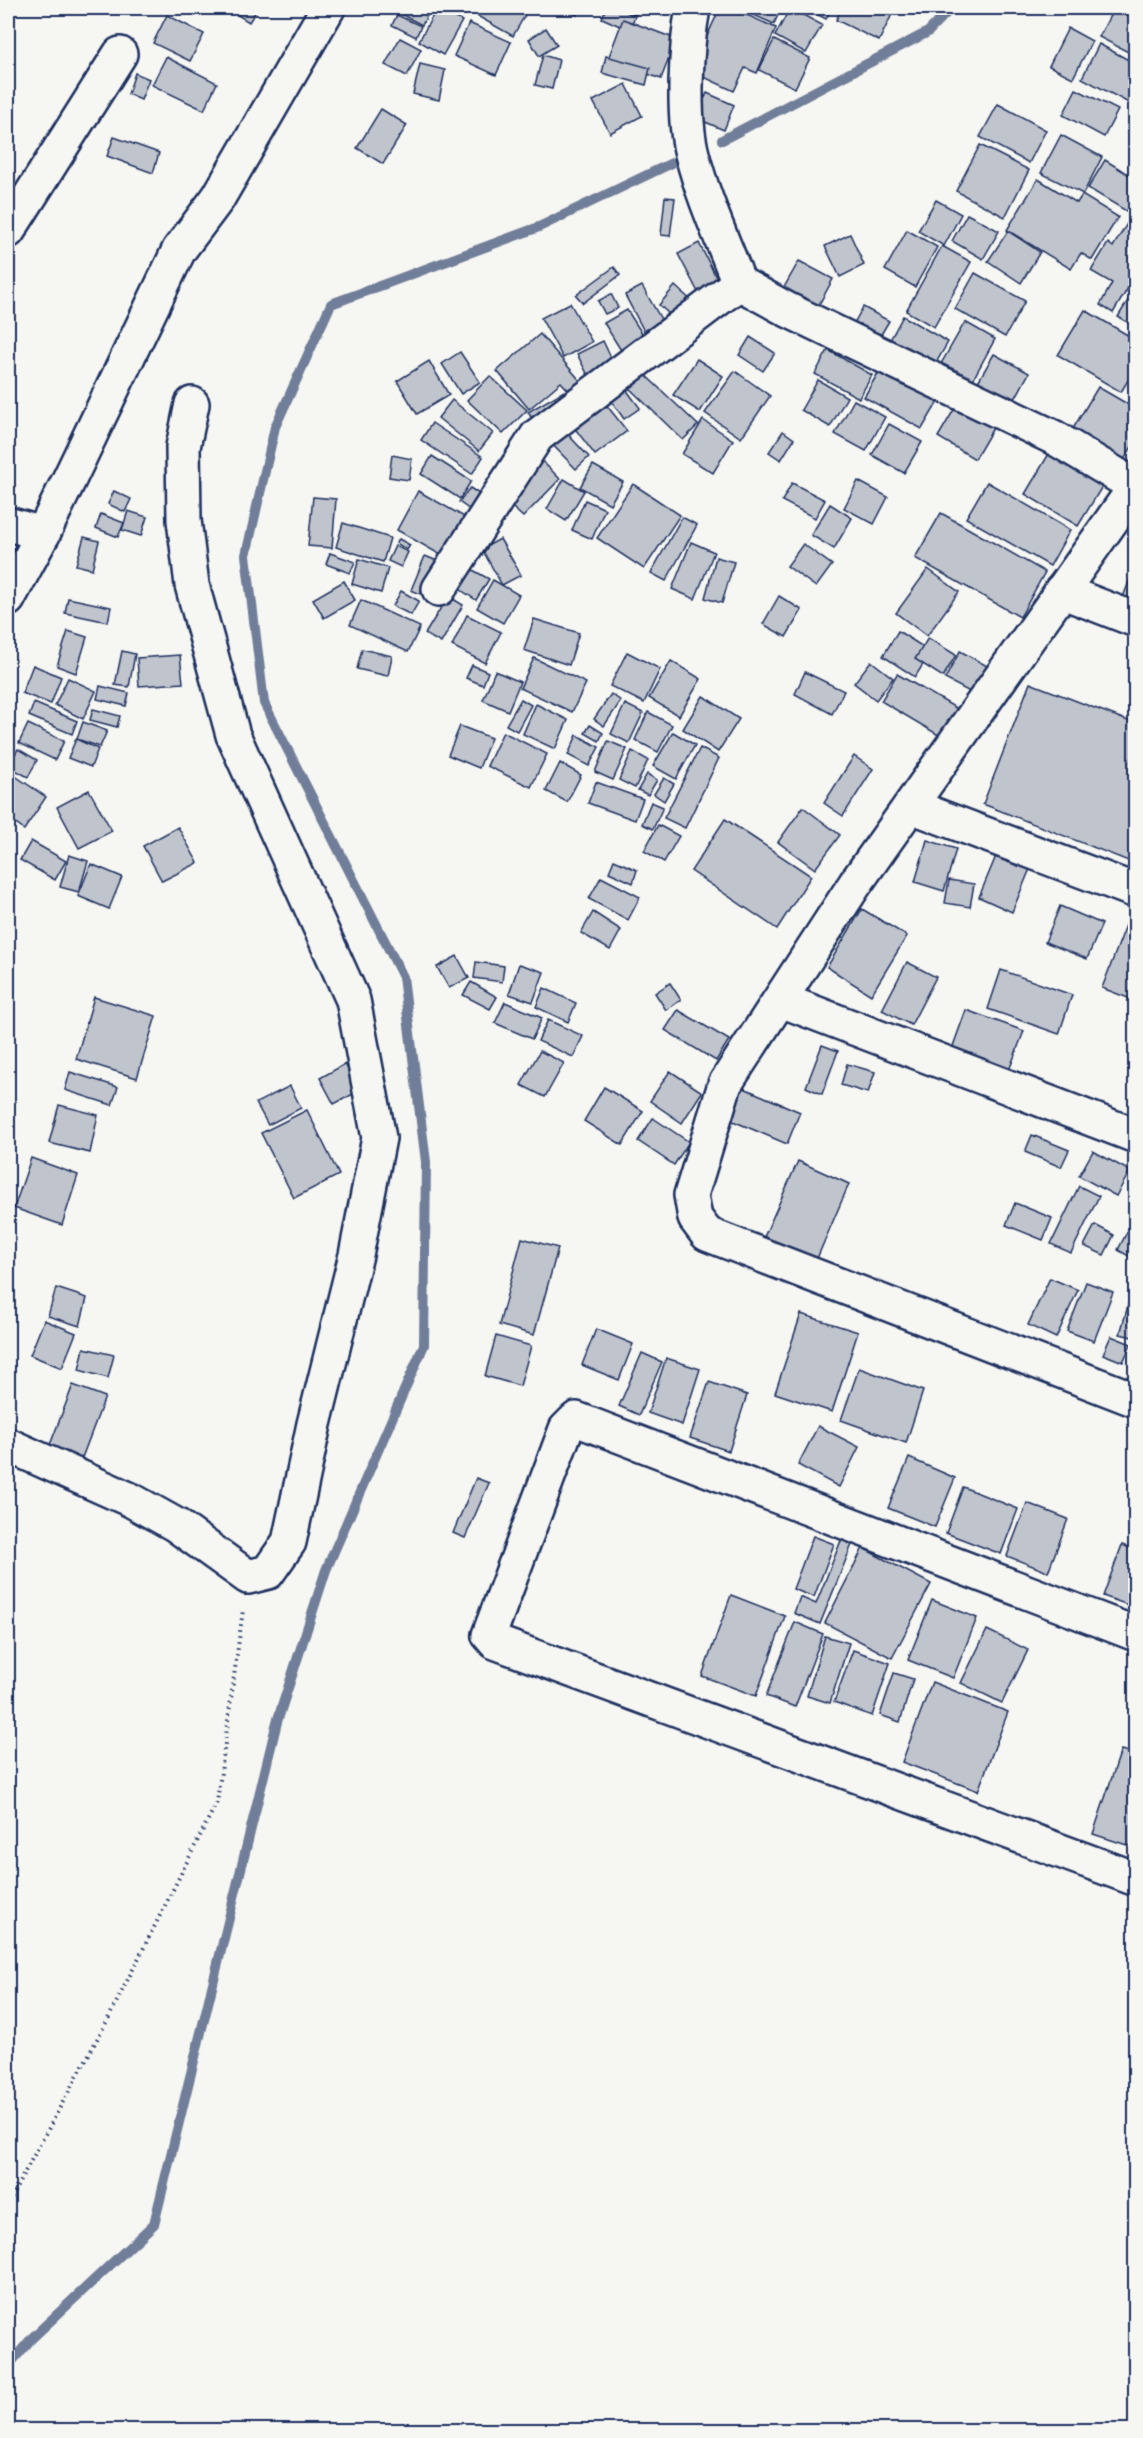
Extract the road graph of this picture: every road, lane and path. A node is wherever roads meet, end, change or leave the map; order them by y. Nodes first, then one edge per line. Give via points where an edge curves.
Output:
1 (328, 8) edge
2 (693, 8) edge
3 (120, 54) dead end
4 (8, 231) edge
5 (739, 283) junction
6 (192, 404) dead end
7 (1135, 486) edge
8 (8, 524) edge
9 (43, 534) junction
10 (439, 589) dead end
11 (1061, 591) junction
12 (8, 598) edge
13 (1136, 621) edge
14 (911, 806) junction
15 (1136, 891) edge
16 (781, 1000) junction
17 (1136, 1136) edge
18 (1136, 1400) edge
19 (8, 1445) edge
20 (248, 1577) junction
21 (1136, 1634) edge
22 (1136, 1879) edge
23 (8, 2203) edge

1 - 9 street via 218,198 179,250
2 - 5 street via 689,26 687,127 698,174
3 - 4 street
5 - 7 street via 1055,438
5 - 10 street via 537,436
6 - 20 street via 183,457 184,520 192,585 233,735 353,1000 379,1138 356,1256 288,1542 268,1572
7 - 11 street
8 - 9 street
9 - 12 street
11 - 13 street
11 - 14 street
14 - 15 street
14 - 16 street via 855,884
16 - 17 street
16 - 18 street via 725,1084 691,1195 695,1218 707,1234
19 - 20 street via 131,1500 176,1525
20 - 23 path via 217,1802 107,2021
21 - 22 street via 576,1419 566,1429 489,1635 495,1642

